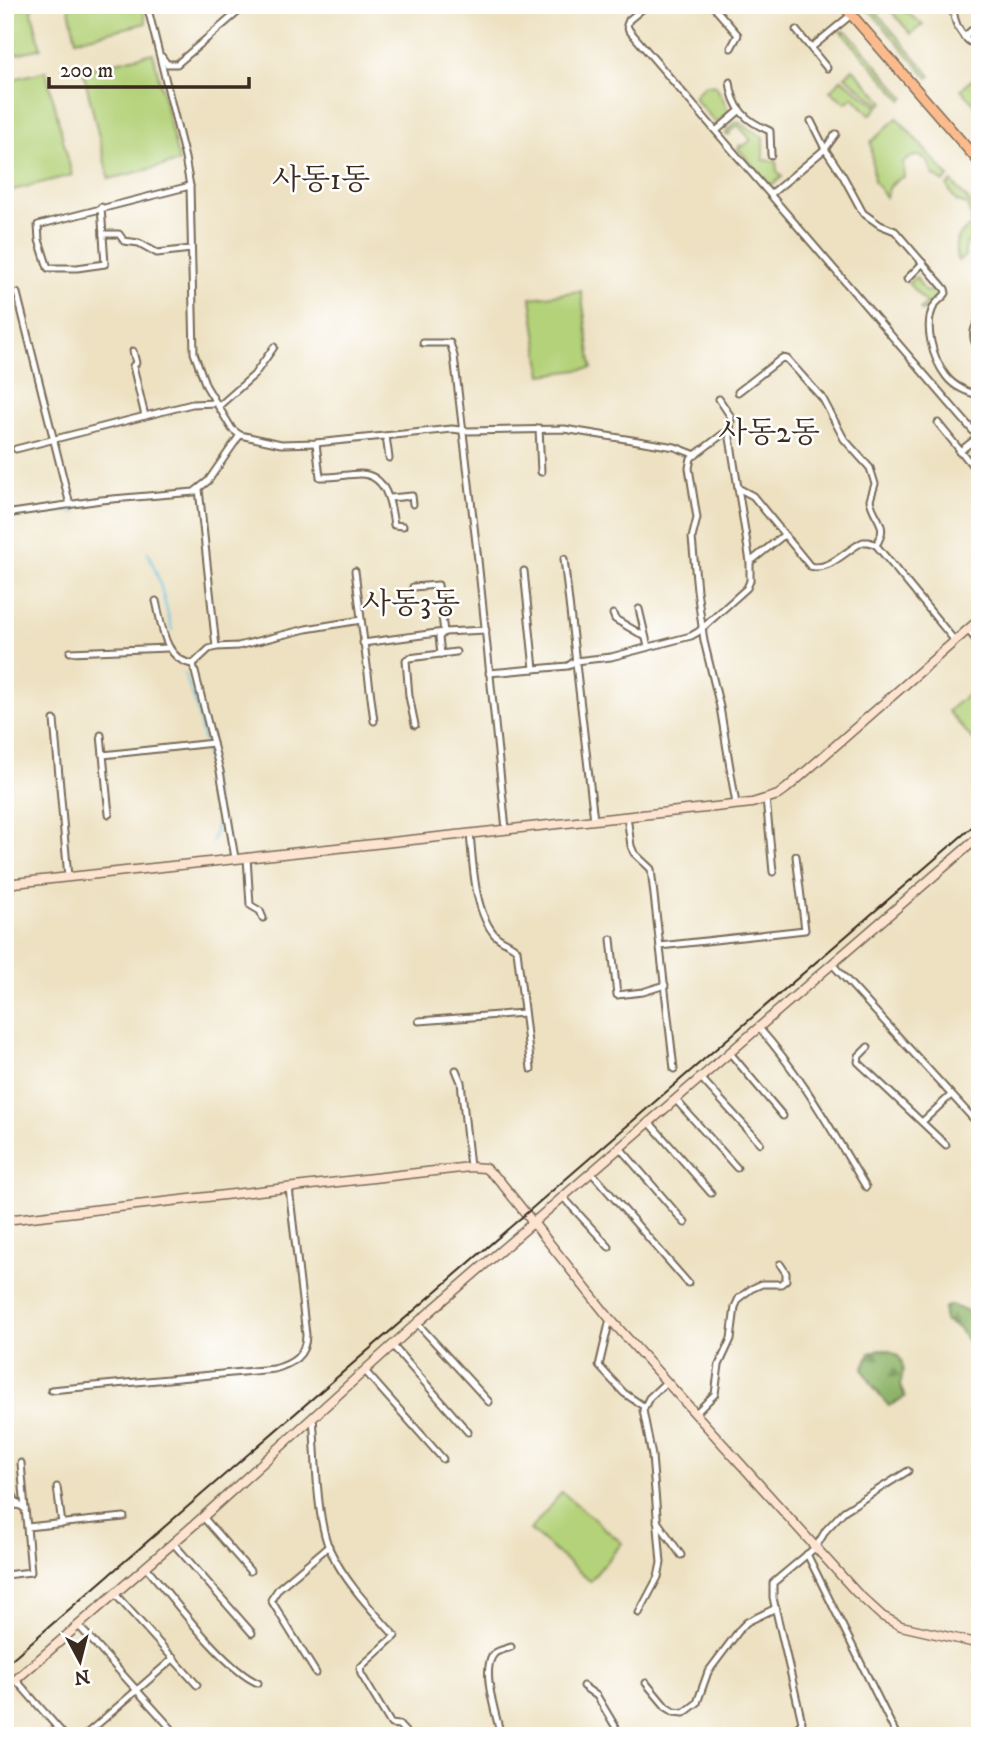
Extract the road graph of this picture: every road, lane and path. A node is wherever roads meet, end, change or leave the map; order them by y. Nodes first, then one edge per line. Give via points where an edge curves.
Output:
1 (148, 5) edge
2 (246, 5) edge
3 (647, 5) edge
4 (712, 5) edge
5 (843, 5) edge
6 (953, 5) edge
7 (851, 15) junction
8 (980, 23) edge
9 (796, 30) dead end
10 (964, 37) junction
11 (980, 47) edge
12 (731, 48) dead end
13 (811, 48) junction
14 (161, 56) junction
15 (827, 68) dead end
16 (730, 82) dead end
17 (739, 111) junction
18 (811, 121) dead end
19 (716, 131) junction
20 (836, 134) dead end
21 (825, 149) junction
22 (772, 155) dead end
23 (980, 163) edge
24 (190, 186) junction
25 (771, 194) junction
26 (101, 207) junction
27 (103, 234) junction
28 (191, 250) junction
29 (923, 263) junction
30 (907, 279) dead end
31 (17, 293) dead end
32 (980, 320) edge
33 (423, 343) dead end
34 (274, 347) dead end
35 (133, 351) dead end
36 (980, 351) edge
37 (946, 376) junction
38 (935, 385) junction
39 (738, 392) dead end
40 (980, 396) edge
41 (719, 400) dead end
42 (218, 405) junction
43 (145, 416) junction
44 (938, 423) dead end
45 (539, 428) junction
46 (461, 429) junction
47 (731, 431) junction
48 (240, 435) junction
49 (386, 436) junction
50 (979, 438) edge
51 (56, 440) junction
52 (316, 443) junction
53 (16, 449) dead end
54 (959, 452) junction
55 (696, 455) junction
56 (389, 458) dead end
57 (541, 472) dead end
58 (980, 475) edge
59 (738, 488) junction
60 (199, 489) junction
61 (390, 498) junction
62 (413, 504) dead end
63 (70, 505) junction
64 (5, 513) edge
65 (403, 526) dead end
66 (783, 536) junction
67 (876, 545) junction
68 (564, 559) dead end
69 (750, 562) junction
70 (355, 571) dead end
71 (524, 571) dead end
72 (413, 587) dead end
73 (156, 601) dead end
74 (639, 610) dead end
75 (613, 614) dead end
76 (980, 619) edge
77 (361, 620) junction
78 (703, 627) junction
79 (967, 629) junction
80 (486, 630) junction
81 (444, 632) junction
82 (644, 636) junction
83 (955, 641) junction
84 (363, 643) junction
85 (980, 645) edge
86 (216, 647) junction
87 (648, 647) junction
88 (169, 648) junction
89 (70, 652) dead end
90 (456, 652) dead end
91 (440, 654) junction
92 (575, 661) junction
93 (193, 664) junction
94 (534, 669) junction
95 (489, 673) junction
96 (54, 720) dead end
97 (374, 721) dead end
98 (415, 724) dead end
99 (101, 735) dead end
100 (208, 744) junction
101 (103, 755) junction
102 (766, 798) junction
103 (736, 804) junction
104 (110, 814) dead end
105 (627, 816) junction
106 (594, 820) junction
107 (506, 829) junction
108 (470, 833) junction
109 (980, 836) edge
110 (796, 856) dead end
111 (247, 857) junction
112 (235, 858) junction
113 (773, 872) dead end
114 (68, 877) junction
115 (5, 884) edge
116 (264, 918) dead end
117 (611, 939) dead end
118 (660, 946) junction
119 (833, 965) junction
120 (665, 985) junction
121 (524, 1013) junction
122 (419, 1021) dead end
123 (759, 1028) junction
124 (868, 1047) dead end
125 (730, 1054) junction
126 (531, 1069) dead end
127 (674, 1069) dead end
128 (456, 1070) dead end
129 (701, 1078) junction
130 (951, 1095) junction
131 (676, 1100) junction
132 (783, 1116) dead end
133 (922, 1122) junction
134 (650, 1123) junction
135 (980, 1126) edge
136 (760, 1143) dead end
137 (946, 1145) dead end
138 (620, 1148) junction
139 (470, 1167) junction
140 (737, 1168) dead end
141 (592, 1173) junction
142 (866, 1187) dead end
143 (289, 1188) junction
144 (711, 1193) dead end
145 (564, 1197) junction
146 (5, 1220) edge
147 (685, 1223) dead end
148 (533, 1224) junction
149 (609, 1247) dead end
150 (780, 1264) dead end
151 (688, 1283) dead end
152 (610, 1319) junction
153 (417, 1323) junction
154 (393, 1346) junction
155 (365, 1371) junction
156 (666, 1382) junction
157 (51, 1390) dead end
158 (489, 1402) dead end
159 (643, 1406) junction
160 (695, 1413) junction
161 (313, 1417) junction
162 (468, 1432) dead end
163 (443, 1459) dead end
164 (21, 1463) dead end
165 (908, 1471) dead end
166 (5, 1479) edge
167 (57, 1487) dead end
168 (5, 1506) edge
169 (22, 1507) junction
170 (124, 1517) dead end
171 (203, 1517) junction
172 (655, 1519) junction
173 (62, 1524) junction
174 (27, 1527) junction
175 (173, 1544) junction
176 (329, 1546) junction
177 (816, 1547) junction
178 (807, 1554) junction
179 (681, 1555) dead end
180 (146, 1567) junction
181 (250, 1571) dead end
182 (5, 1575) edge
183 (115, 1594) junction
184 (776, 1608) junction
185 (639, 1613) dead end
186 (78, 1625) junction
187 (252, 1633) dead end
188 (980, 1644) edge
189 (511, 1647) dead end
190 (174, 1658) junction
191 (316, 1673) dead end
192 (16, 1680) junction
193 (258, 1683) dead end
194 (646, 1683) dead end
195 (197, 1685) dead end
196 (583, 1686) dead end
197 (5, 1689) edge
198 (137, 1690) junction
199 (65, 1736) edge
200 (84, 1736) edge
201 (178, 1736) edge
202 (409, 1736) edge
203 (501, 1736) edge
204 (621, 1736) edge
205 (776, 1736) edge
206 (897, 1736) edge

1 - 14 street
2 - 14 street via 177,64 167,64
3 - 19 street via 629,20 629,30
4 - 12 street via 738,35
5 - 7 main road
6 - 10 street
7 - 13 street
7 - 23 main road
8 - 10 street
9 - 13 street
10 - 11 street
13 - 15 street
14 - 24 street
16 - 17 street
17 - 19 street
17 - 22 street via 770,131
18 - 21 street
19 - 25 street
20 - 21 street
21 - 25 street
21 - 29 street via 863,214 895,231
24 - 26 street
24 - 28 street
25 - 38 street
26 - 27 street
26 - 27 street via 38,225 48,268 105,264
27 - 28 street via 119,234 124,241 157,253
28 - 42 street via 194,353
29 - 30 street
29 - 37 street via 946,293 934,306 930,339
31 - 51 street
32 - 36 street via 973,337
33 - 46 street via 445,341 452,347
34 - 42 street via 254,375
35 - 43 street
37 - 38 street
37 - 40 street
38 - 50 street
39 - 67 street via 782,358 787,359 823,399 844,439 874,476 870,500 882,529
41 - 47 street via 731,417
42 - 43 street via 192,404
42 - 48 street
43 - 51 street
44 - 54 street
45 - 46 street
45 - 55 street via 675,447
45 - 57 street
46 - 49 street
46 - 80 street
47 - 55 street
47 - 59 street
48 - 52 street via 281,444
48 - 60 street
49 - 52 street
49 - 56 street
50 - 54 street
51 - 53 street
51 - 63 street
52 - 61 street via 320,477 363,474 373,477
54 - 58 street
55 - 78 street via 689,468 697,519 692,555
59 - 66 street via 753,496
59 - 69 street
60 - 63 street
60 - 86 street
61 - 62 street via 412,496
61 - 65 street via 394,526
63 - 64 street
66 - 67 street via 816,568 863,542
66 - 69 street
67 - 83 street
68 - 92 street
69 - 78 street via 747,588
70 - 77 street
71 - 94 street
72 - 81 street via 438,585
73 - 88 street
74 - 82 street
75 - 82 street
76 - 79 street
77 - 84 street
77 - 86 street
78 - 87 street via 691,636
78 - 103 street
79 - 83 street
79 - 85 street
80 - 81 street
80 - 95 street
81 - 84 street
81 - 91 street via 439,637
82 - 87 street
83 - 102 street via 787,788
84 - 97 street
86 - 93 street
87 - 92 street
88 - 89 street
88 - 93 street via 184,663
90 - 91 street
91 - 98 street via 406,660
92 - 94 street via 568,666
92 - 106 street
93 - 100 street
94 - 95 street
95 - 107 street
96 - 114 street
99 - 101 street
100 - 101 street
100 - 112 street
101 - 104 street
102 - 103 street
102 - 113 street
103 - 105 street
105 - 106 street
105 - 118 street via 634,853 651,869
106 - 107 street
107 - 108 street
108 - 111 street
108 - 121 street via 486,923 502,942 517,950
109 - 119 street
110 - 118 street via 805,930
111 - 112 street
111 - 116 street via 250,905
112 - 114 street
114 - 115 street
117 - 120 street via 617,995
118 - 120 street
119 - 123 street
119 - 130 street
120 - 127 street
121 - 122 street
121 - 126 street
123 - 125 street
123 - 142 street via 811,1097
124 - 133 street via 858,1062
125 - 129 street
125 - 132 street
128 - 139 street
129 - 131 street
129 - 136 street
130 - 133 street
130 - 135 street
131 - 134 street
131 - 140 street
133 - 137 street
134 - 138 street
134 - 144 street
138 - 141 street
138 - 147 street
139 - 143 street
139 - 148 street via 493,1174
141 - 145 street
141 - 151 street
143 - 146 street
143 - 157 street via 306,1335 306,1344 293,1362 274,1369
145 - 148 street
145 - 149 street
148 - 152 street
148 - 153 street
150 - 160 street via 786,1280 762,1284 739,1298 715,1394
152 - 156 street
152 - 159 street via 599,1366
153 - 154 street
153 - 158 street
154 - 155 street
154 - 162 street
155 - 161 street
155 - 163 street
156 - 159 street
156 - 160 street
159 - 172 street via 652,1455
160 - 177 street
161 - 171 street
161 - 176 street
164 - 169 street
165 - 177 street via 844,1511
166 - 169 street
167 - 173 street
168 - 169 street
169 - 174 street
170 - 173 street
171 - 175 street
171 - 181 street
172 - 179 street
172 - 185 street via 660,1542 658,1577
173 - 174 street
174 - 182 street via 31,1572
175 - 180 street
175 - 187 street
176 - 191 street via 278,1588 271,1600
176 - 202 street via 359,1594 395,1636 360,1668 391,1724 399,1725
177 - 178 street
177 - 188 street via 882,1616 922,1633
178 - 184 street via 773,1583
178 - 206 street
180 - 183 street
180 - 193 street via 229,1662 245,1678
183 - 186 street
183 - 190 street
184 - 194 street via 741,1628 708,1672 697,1703 684,1713 666,1707
184 - 205 street via 802,1721 799,1727
186 - 192 street
186 - 198 street
189 - 203 street via 496,1651 489,1661
190 - 195 street
190 - 198 street
192 - 197 street
192 - 199 street
196 - 204 street via 597,1696
198 - 200 street
198 - 201 street

